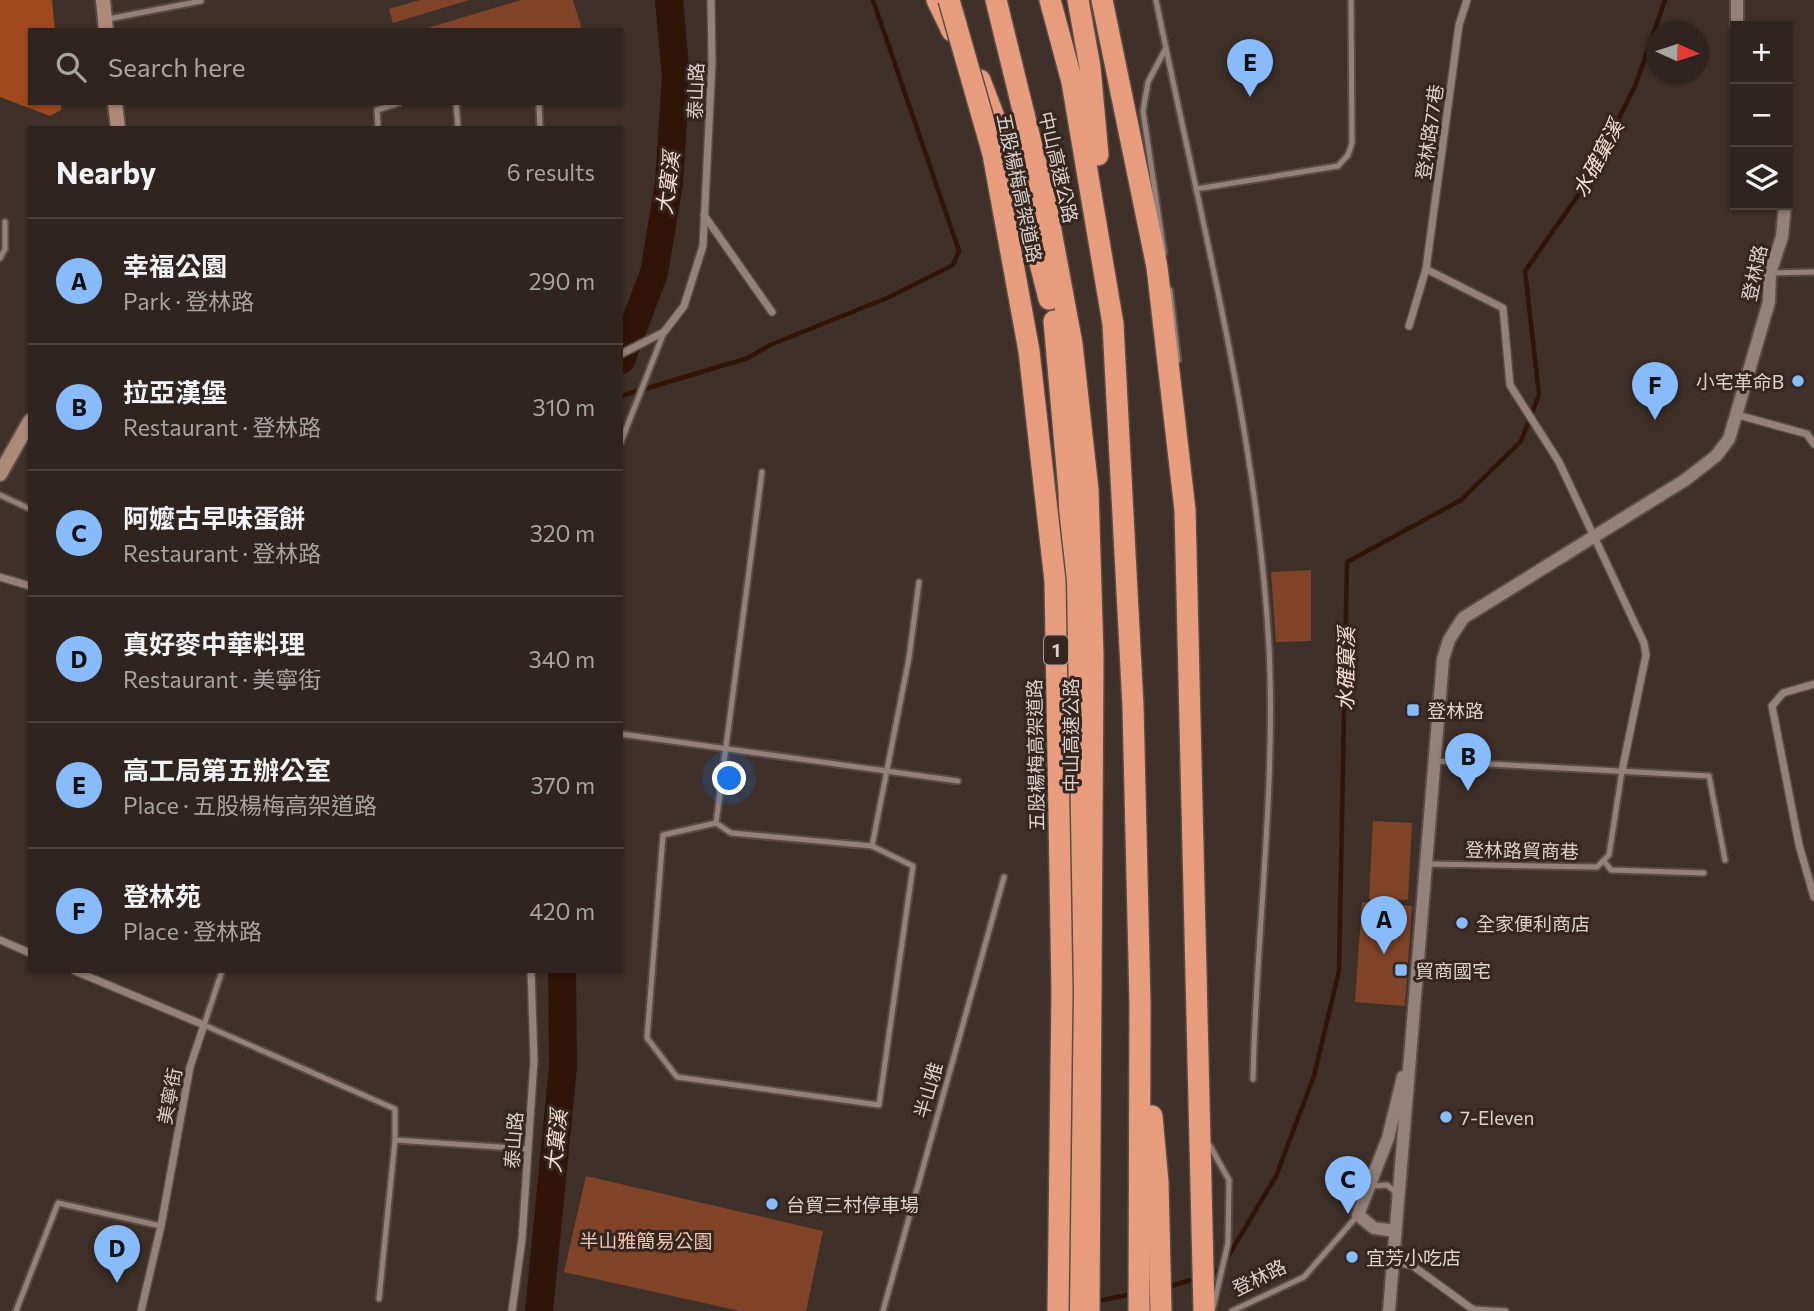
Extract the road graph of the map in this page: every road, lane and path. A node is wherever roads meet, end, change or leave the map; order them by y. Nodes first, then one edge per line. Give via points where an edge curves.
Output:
1 (103, 0) edge
2 (711, 0) edge
3 (937, 0) edge
4 (948, 0) edge
5 (996, 0) edge
6 (1050, 0) edge
7 (1078, 0) edge
8 (1102, 0) edge
9 (1156, 0) edge
10 (1351, 0) edge
11 (1467, 0) edge
12 (1737, 0) edge
13 (201, 1) edge
14 (1737, 21) edge
15 (106, 25) edge
16 (1166, 48) junction
17 (115, 105) edge
18 (393, 105) edge
19 (457, 105) edge
20 (539, 105) edge
21 (996, 121) junction
22 (118, 126) edge
23 (378, 126) edge
24 (458, 126) edge
25 (540, 126) edge
26 (1196, 189) junction
27 (1785, 210) edge
28 (704, 214) junction
29 (5, 222) dead end
30 (0, 258) edge
31 (1166, 263) dead end
32 (1426, 269) junction
33 (1814, 272) edge
34 (1770, 273) junction
35 (1168, 276) dead end
36 (772, 312) dead end
37 (1054, 321) junction
38 (1113, 324) junction
39 (1409, 326) dead end
40 (660, 333) junction
41 (623, 353) edge
42 (1179, 370) dead end
43 (1738, 415) junction
44 (28, 425) edge
45 (623, 436) edge
46 (1814, 444) edge
47 (1188, 461) dead end
48 (762, 472) dead end
49 (0, 474) edge
50 (1088, 490) junction
51 (0, 495) edge
52 (28, 508) edge
53 (1594, 536) junction
54 (0, 577) edge
55 (919, 582) dead end
56 (28, 585) edge
57 (1814, 684) edge
58 (623, 734) edge
59 (724, 748) junction
60 (1436, 761) junction
61 (887, 771) junction
62 (1622, 771) junction
63 (958, 781) dead end
64 (716, 824) junction
65 (872, 846) junction
66 (1725, 860) dead end
67 (1604, 861) junction
68 (1428, 864) junction
69 (1704, 873) dead end
70 (1004, 877) dead end
71 (1814, 897) edge
72 (0, 940) edge
73 (28, 952) edge
74 (80, 973) edge
75 (221, 973) edge
76 (531, 973) edge
77 (1140, 1003) junction
78 (204, 1025) junction
79 (1412, 1035) junction
80 (1253, 1079) dead end
81 (1208, 1109) dead end
82 (395, 1140) junction
83 (1210, 1140) dead end
84 (527, 1149) junction
85 (1370, 1186) junction
86 (1398, 1194) junction
87 (1358, 1215) junction
88 (161, 1226) junction
89 (1395, 1231) junction
90 (1392, 1262) junction
91 (379, 1299) dead end
92 (1081, 1300) edge
93 (1474, 1310) edge
94 (16, 1311) edge
95 (141, 1311) edge
96 (512, 1311) edge
97 (883, 1311) edge
98 (1058, 1311) edge
99 (1139, 1311) edge
100 (1161, 1311) edge
101 (1204, 1311) edge
102 (1212, 1311) edge
103 (1232, 1311) edge
104 (1389, 1311) edge
105 (1506, 1311) edge

1 - 15 main road
2 - 28 street, 泰山路
3 - 21 highway
4 - 21 highway
4 - 98 highway, 五股楊梅高架道路 / 1, bridge via 996,167 1029,351 1055,581 1062,991
5 - 50 highway, 中山高速公路 / 1 via 1048,217 1072,344
6 - 38 highway, 中山高速公路 via 1074,95
7 - 38 highway via 1090,67
8 - 101 highway via 1157,267 1185,510
9 - 16 lane
10 - 26 lane via 1352,143 1348,155 1338,166
11 - 32 street, 登林路77巷 via 1459,25
12 - 14 street
13 - 15 lane
16 - 26 lane
16 - 31 lane via 1148,82 1143,111
17 - 22 main road
18 - 23 lane via 377,110
19 - 24 lane
20 - 25 lane
21 - 37 highway via 1024,201
26 - 80 lane via 1241,417 1269,647 1269,744
27 - 34 street, 登林路 via 1782,237
28 - 36 street
28 - 40 street, 泰山路 via 703,246 684,306
29 - 30 lane via 5,250
32 - 39 street, 登林路77巷
32 - 53 street via 1503,308 1510,385 1559,461
33 - 34 lane
34 - 43 street, 登林路 via 1769,302
35 - 42 lane
37 - 50 highway
37 - 92 highway via 1069,491 1075,659
38 - 77 highway, 中山高速公路 via 1133,706
40 - 41 street
40 - 45 lane
43 - 46 street via 1807,434
43 - 53 street, 登林路 via 1716,456
44 - 49 main road
47 - 81 lane via 1198,948
48 - 59 lane
50 - 92 highway, 中山高速公路 / 1 via 1093,656
51 - 52 lane
53 - 60 street, 登林路 via 1463,618 1443,659
53 - 62 street via 1646,656
54 - 56 street
55 - 61 lane
57 - 71 street via 1783,693 1772,706 1798,845
58 - 59 lane
59 - 61 lane
59 - 64 lane
60 - 62 lane
60 - 68 street, 登林路
61 - 63 lane
61 - 65 lane
62 - 66 lane via 1709,776
62 - 67 lane, 登林路貿商巷 via 1609,855
64 - 65 lane via 731,833
64 - 65 lane via 663,835 647,1038 677,1077 878,1105 913,866
67 - 68 lane, 登林路貿商巷 via 1597,867
67 - 69 lane via 1611,870
68 - 79 street, 登林路
70 - 97 lane, 半山雅
72 - 73 street
74 - 78 street
75 - 78 lane
76 - 84 street, 泰山路 via 534,1060
77 - 99 highway, 中山高速公路
77 - 100 highway via 1158,1182
78 - 82 lane via 395,1109
78 - 88 street, 美寧街 via 190,1066
79 - 85 street, 登林路 via 1388,1138
79 - 86 street, 登林路
82 - 84 lane
82 - 91 lane
83 - 102 lane via 1210,1151 1229,1180 1228,1243
84 - 96 street, 泰山路 via 523,1239
85 - 86 lane via 1387,1185
85 - 87 street, 登林路
86 - 89 street, 登林路
87 - 89 street via 1374,1228
87 - 103 lane, 登林路 via 1304,1277
88 - 94 lane via 58,1203
88 - 95 street, 美寧街
89 - 90 street, 登林路
90 - 93 street via 1413,1266
90 - 104 street, 登林路
93 - 105 lane

